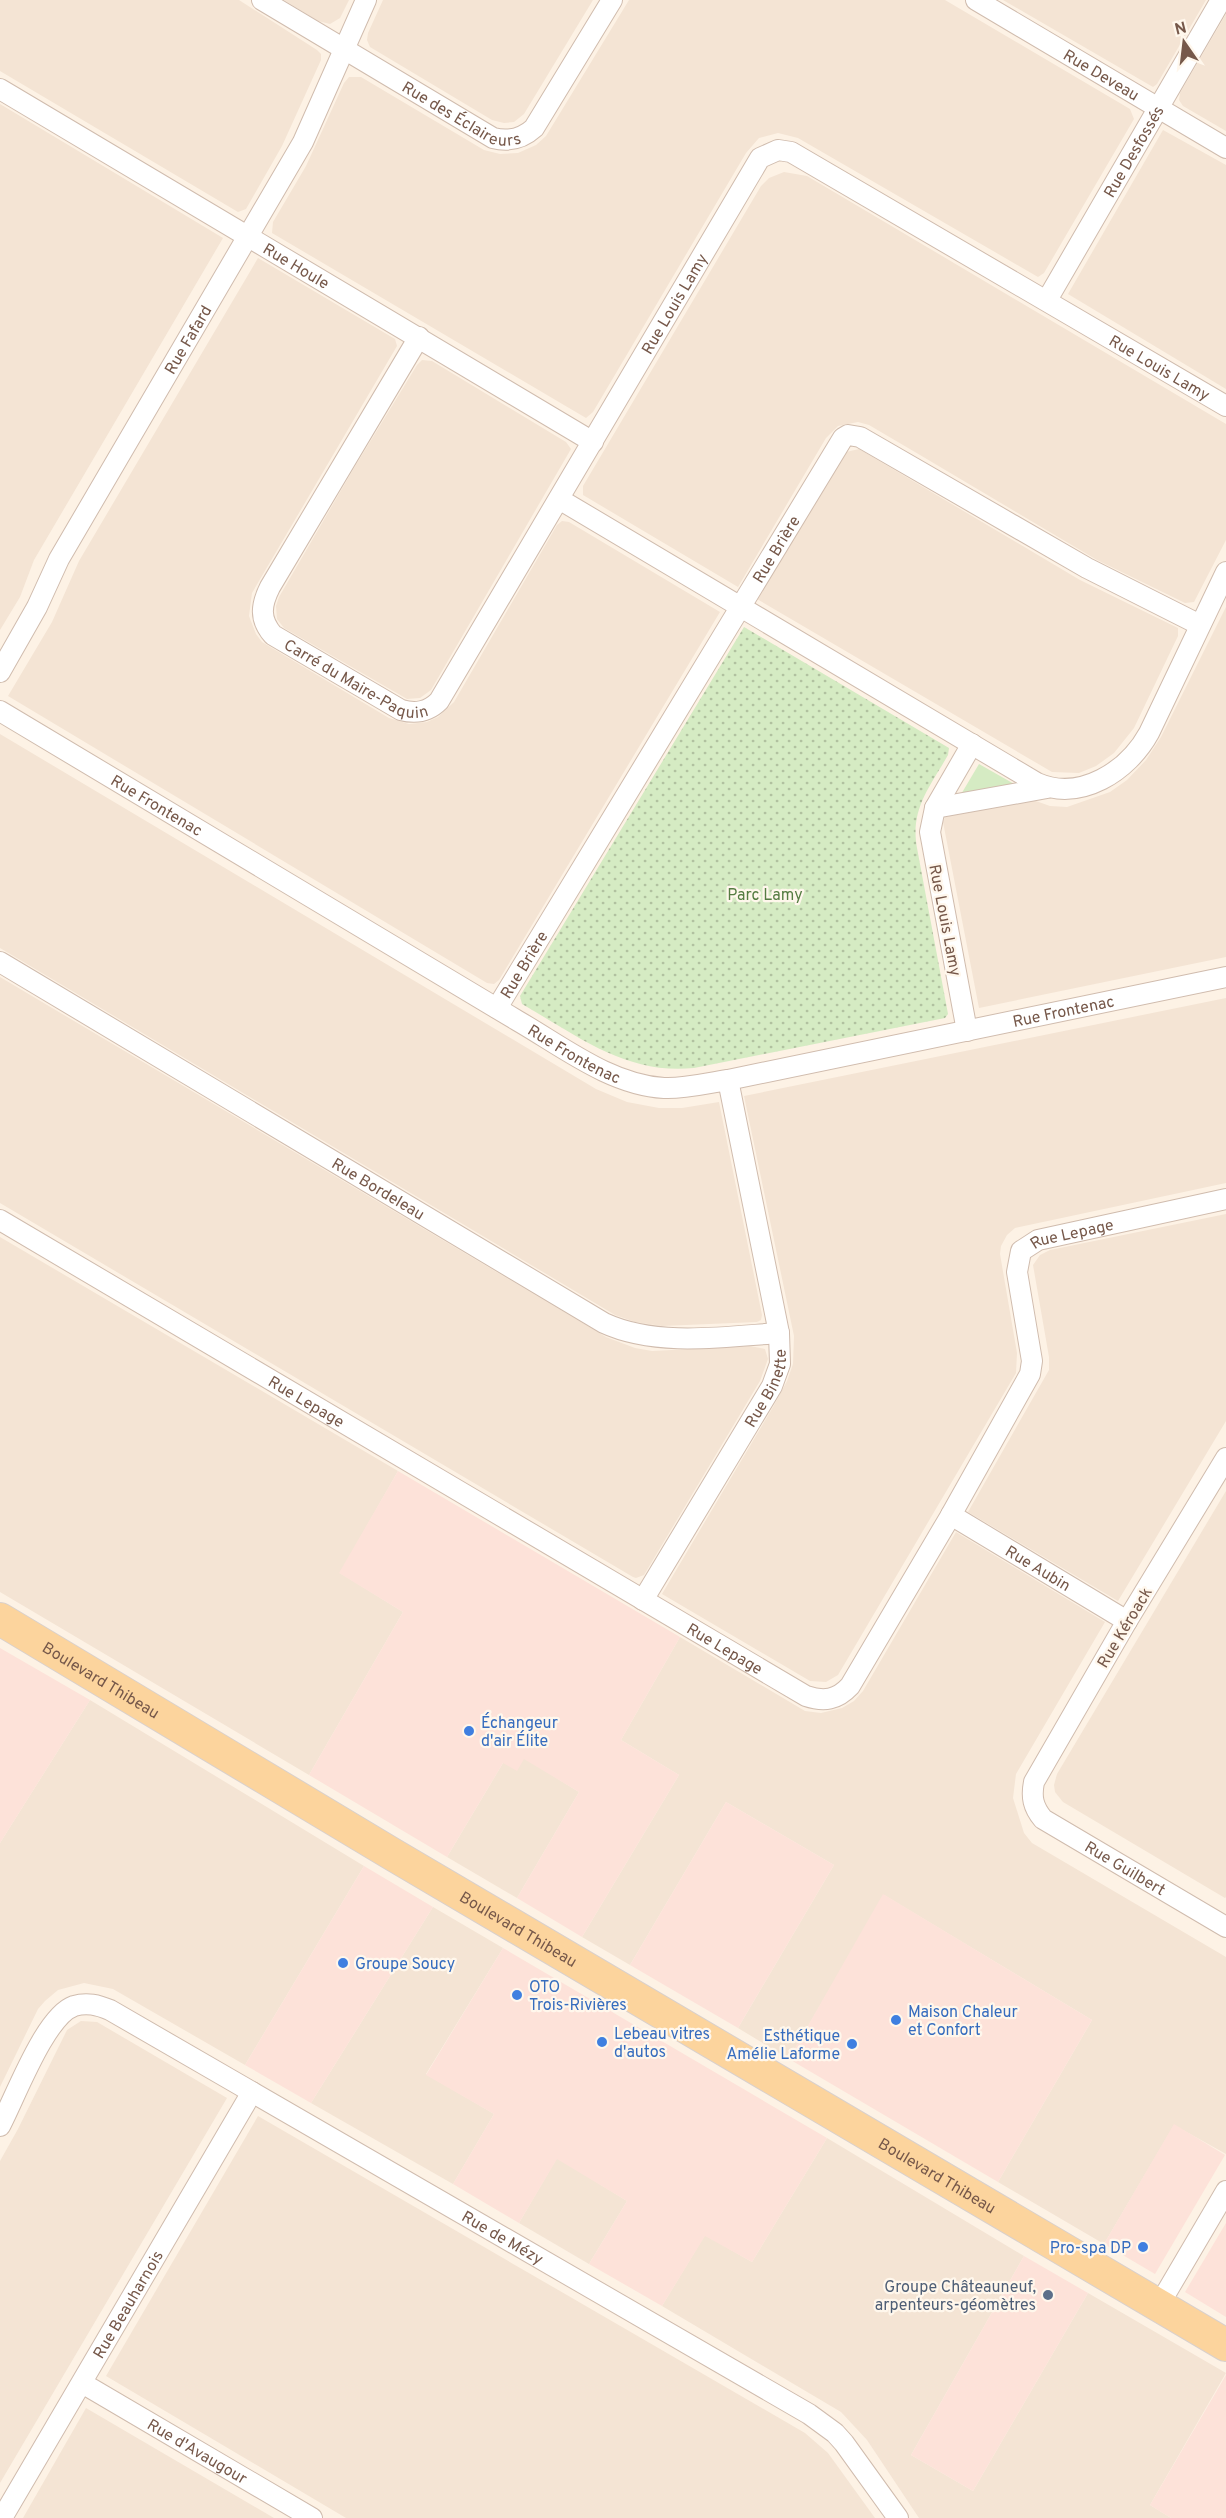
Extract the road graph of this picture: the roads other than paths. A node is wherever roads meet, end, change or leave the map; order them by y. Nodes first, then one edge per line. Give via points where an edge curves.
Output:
1 (262, 0) edge
2 (366, 0) edge
3 (612, 0) edge
4 (976, 0) edge
5 (1221, 0) edge
6 (343, 50) junction
7 (0, 89) edge
8 (1157, 108) junction
9 (1226, 148) edge
10 (248, 236) junction
11 (1047, 300) junction
12 (419, 337) junction
13 (1226, 406) edge
14 (593, 442) junction
15 (559, 499) junction
16 (1226, 572) edge
17 (740, 606) junction
18 (1200, 625) junction
19 (0, 672) edge
20 (0, 711) edge
21 (972, 744) junction
22 (1047, 788) junction
23 (935, 808) junction
24 (0, 962) edge
25 (1226, 977) edge
26 (497, 1008) junction
27 (967, 1031) junction
28 (728, 1080) junction
29 (1226, 1199) edge
30 (0, 1220) edge
31 (779, 1333) junction
32 (1226, 1458) edge
33 (951, 1515) junction
34 (643, 1600) junction
35 (0, 1619) edge
36 (1127, 1621) junction
37 (1033, 1801) joint
38 (1226, 1926) edge
39 (252, 2092) junction
40 (0, 2126) edge
41 (1226, 2191) edge
42 (1159, 2305) junction
43 (1226, 2345) edge
44 (82, 2383) junction
45 (2, 2518) edge
46 (312, 2518) edge
47 (898, 2518) edge

1 - 6 street, Rue des Éclaireurs
2 - 6 street, Rue Fafard
3 - 6 street, Rue des Éclaireurs via 534,128 519,138 493,138
4 - 8 street, Rue Deveau
5 - 8 street, Rue Desfossés
6 - 10 street, Rue Fafard via 303,142
7 - 10 street, Rue Houle
8 - 9 street, Rue Deveau
8 - 11 street, Rue Desfossés
10 - 12 street, Rue Houle
10 - 19 street, Rue Fafard via 59,559 38,607
11 - 13 street, Rue Louis Lamy
11 - 14 street, Rue Louis Lamy via 791,152 771,151 760,158
12 - 14 street, Rue Houle
12 - 15 street, Carré du Maire-Paquin via 270,587 262,609 266,627 273,635 401,710 427,710 439,701
14 - 15 street, Rue Louis Lamy
15 - 17 street
16 - 18 street
17 - 18 street, Rue Brière via 838,442 854,435 1087,568
17 - 21 street
17 - 26 street, Rue Brière
18 - 22 street via 1137,752 1095,783 1067,789
20 - 26 street, Rue Frontenac
21 - 22 street
21 - 23 street, Rue Louis Lamy
22 - 23 street
23 - 27 street, Rue Louis Lamy via 931,842
24 - 31 street, Rue Bordeleau via 604,1323 628,1333 668,1338
25 - 27 street, Rue Frontenac
26 - 28 street, Rue Frontenac via 605,1071 633,1083 673,1088
27 - 28 street, Rue Frontenac
28 - 31 street, Rue Binette
29 - 33 street, Rue Lepage via 1038,1240 1021,1251 1017,1272 1032,1368
30 - 34 street, Rue Lepage
31 - 34 street, Rue Binette via 780,1364 772,1386
32 - 36 street, Rue Kéroack
33 - 34 street, Rue Lepage via 850,1686 829,1700 806,1696
33 - 36 street, Rue Aubin
35 - 42 main road, Boulevard Thibeau
36 - 37 street, Rue Kéroack via 1034,1782
37 - 38 street, Rue Guilbert via 1043,1819
39 - 40 street, Rue de Mézy via 110,2010 87,2003 59,2015 52,2024
39 - 44 street, Rue Beauharnois
39 - 47 street, Rue de Mézy via 809,2414 844,2443
41 - 42 street
42 - 43 main road, Boulevard Thibeau
44 - 45 street, Rue Beauharnois
44 - 46 street, Rue d'Avaugour

